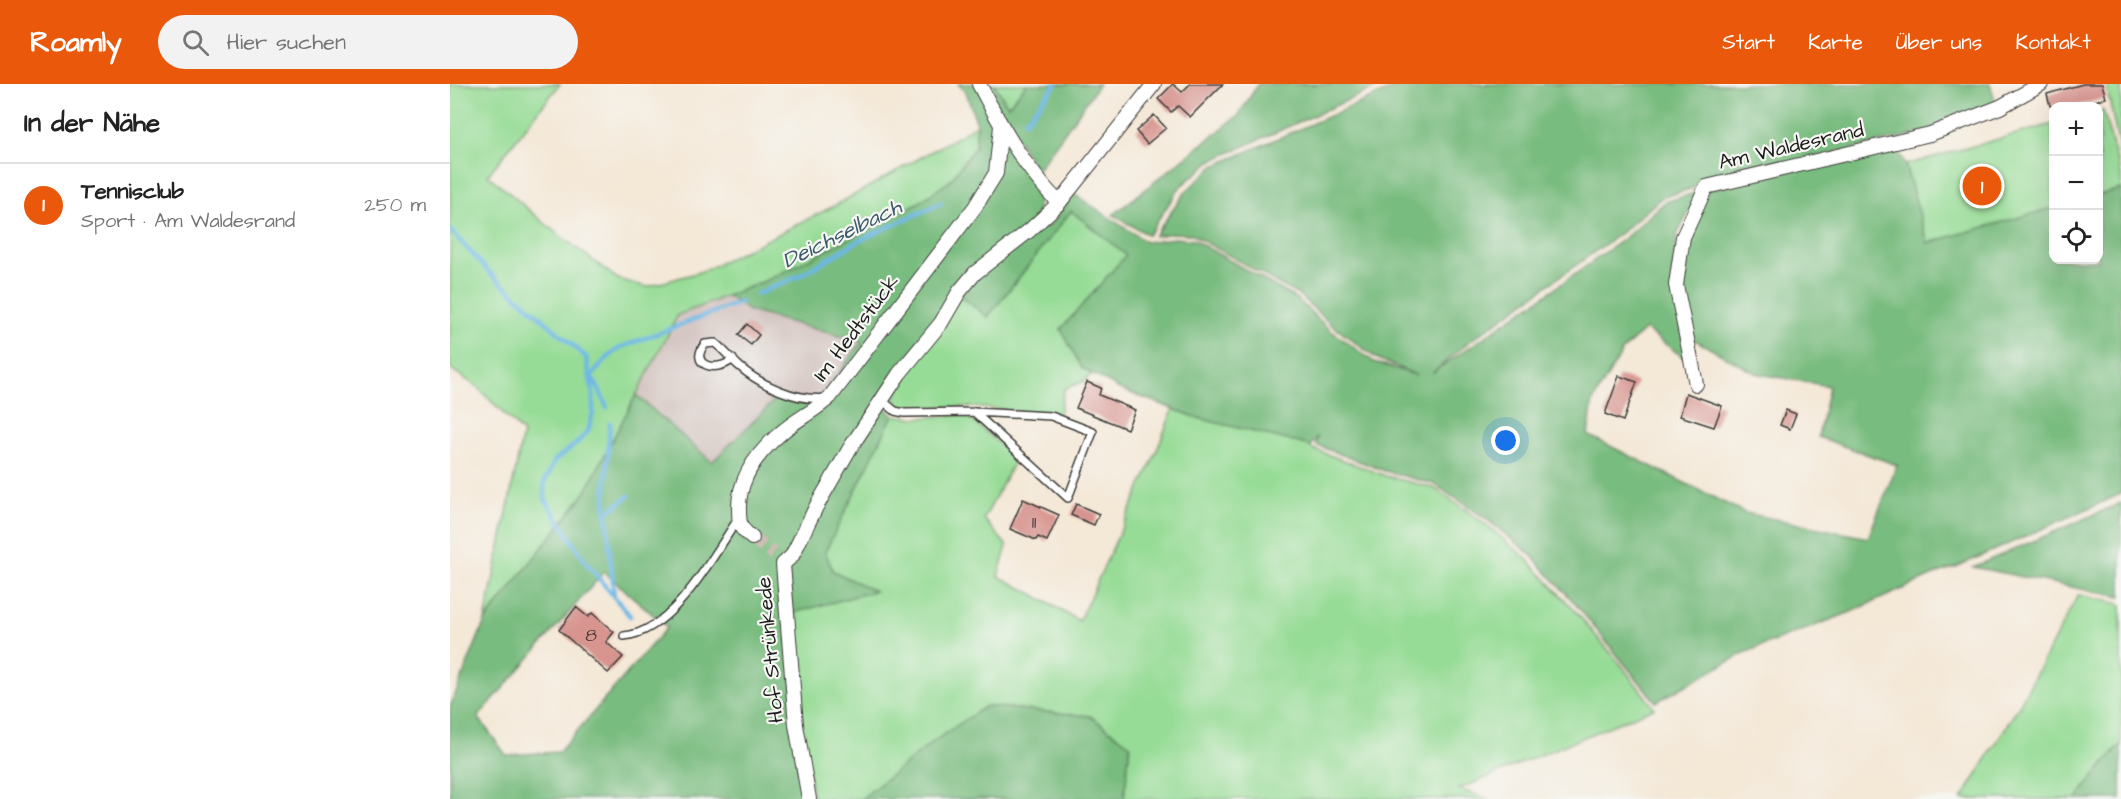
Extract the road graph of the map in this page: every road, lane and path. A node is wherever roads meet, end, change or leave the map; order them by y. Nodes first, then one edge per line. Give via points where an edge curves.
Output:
1 (979, 84) edge
2 (1154, 84) edge
3 (2041, 84) edge
4 (1000, 126) junction
5 (1059, 203) junction
6 (733, 359) junction
7 (1696, 384) dead end
8 (830, 397) junction
9 (883, 401) junction
10 (974, 412) junction
11 (739, 519) junction
12 (752, 538) tunnel mouth
13 (624, 636) dead end
14 (809, 799) edge

1 - 4 street
2 - 5 street
3 - 7 street, Am Waldesrand via 2000,107 1930,134 1706,187 1683,237 1676,285
4 - 5 street via 1038,181
4 - 8 street, Im Hedtstück via 996,173 975,207
5 - 9 street via 975,273
6 - 6 lane via 715,343 705,344 701,350 700,359 712,368 722,367
6 - 8 lane via 756,380 779,390 810,399
8 - 11 street, Im Hedtstück via 782,432 754,461 738,497
9 - 10 lane via 904,413
9 - 14 street, Hof Strünkede via 850,448 792,556 779,559 796,725
10 - 10 lane via 1051,416 1093,432 1068,498
11 - 12 street
11 - 13 lane via 678,602 659,621 636,635

